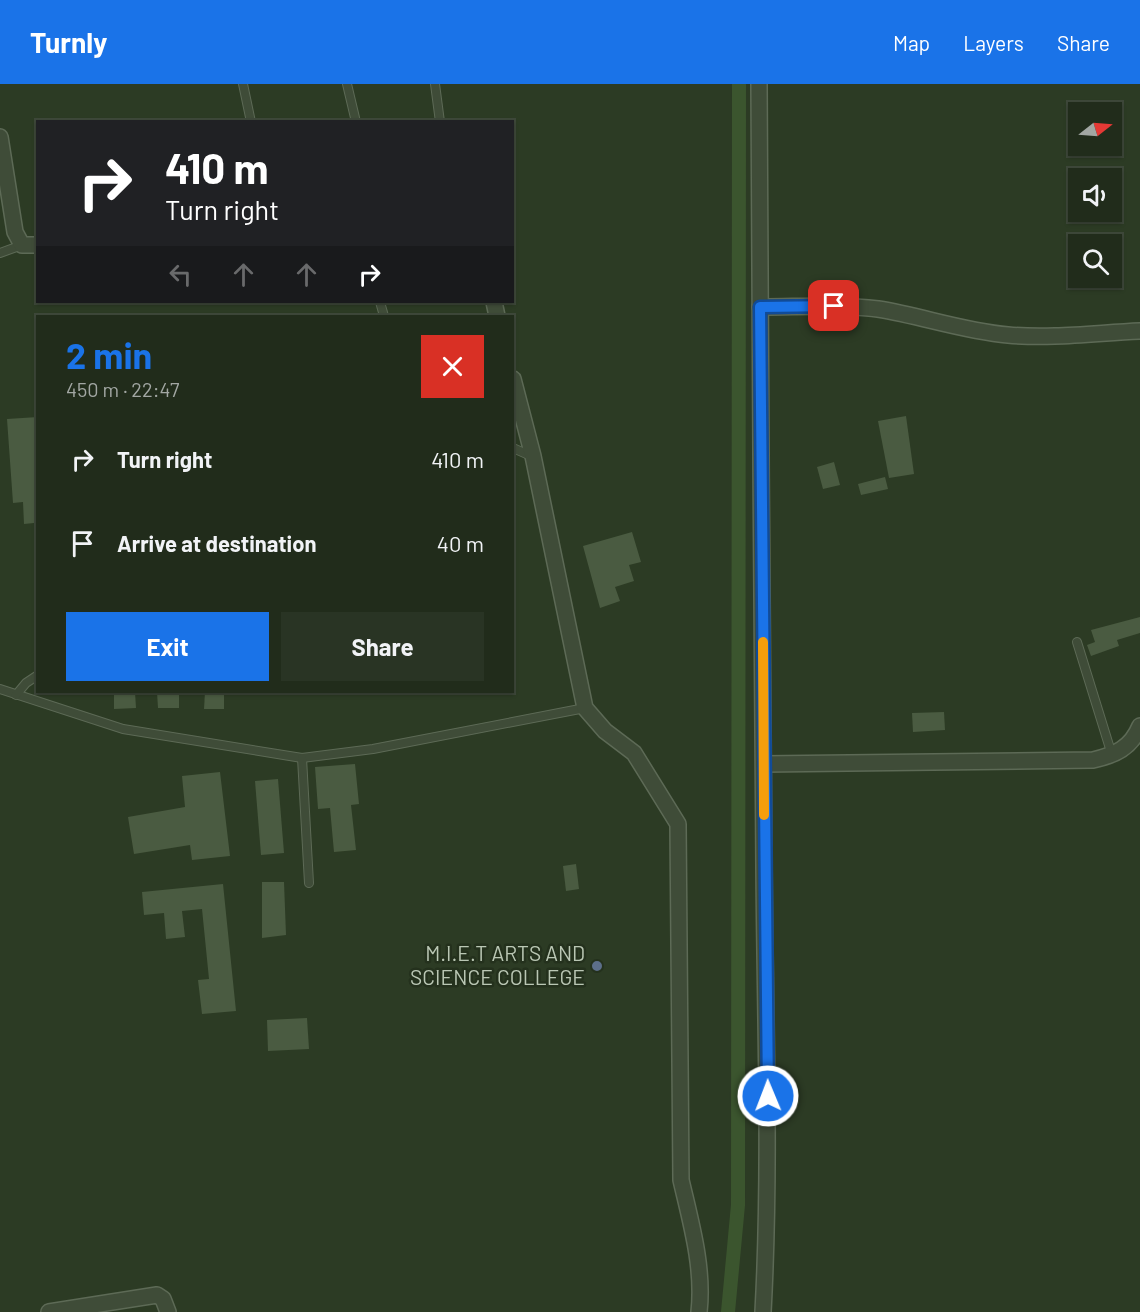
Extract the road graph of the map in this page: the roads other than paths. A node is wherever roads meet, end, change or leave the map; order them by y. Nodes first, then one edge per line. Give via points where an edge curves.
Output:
1 (243, 84) edge
2 (347, 84) edge
3 (435, 84) edge
4 (759, 84) edge
5 (251, 120) edge
6 (356, 120) edge
7 (440, 120) edge
8 (0, 137) edge
9 (30, 245) edge
10 (0, 253) edge
11 (760, 307) junction
12 (1140, 331) edge
13 (514, 383) edge
14 (514, 448) edge
15 (532, 456) junction
16 (1077, 642) dead end
17 (36, 676) edge
18 (0, 689) edge
19 (16, 695) junction
20 (585, 708) junction
21 (1140, 726) edge
22 (1113, 755) junction
23 (302, 758) junction
24 (764, 764) junction
25 (309, 883) dead end
26 (81, 1310) edge
27 (49, 1312) edge
28 (168, 1312) edge
29 (699, 1312) edge
30 (763, 1312) edge

1 - 5 lane
2 - 6 lane
3 - 7 lane
4 - 11 street
8 - 9 street via 15,232
9 - 10 lane
11 - 12 street via 877,309 971,331 1011,335
11 - 24 street
13 - 15 street
14 - 15 lane
15 - 20 street
16 - 22 lane
17 - 19 lane
18 - 19 lane
19 - 23 lane via 123,729
20 - 23 lane via 373,749
20 - 29 street via 605,731 634,753 678,824 681,1180 694,1233 701,1296
21 - 22 street via 1131,742
22 - 24 street via 1094,760
23 - 25 lane
24 - 30 street via 769,1139
26 - 27 street
26 - 28 street via 157,1296 163,1299

